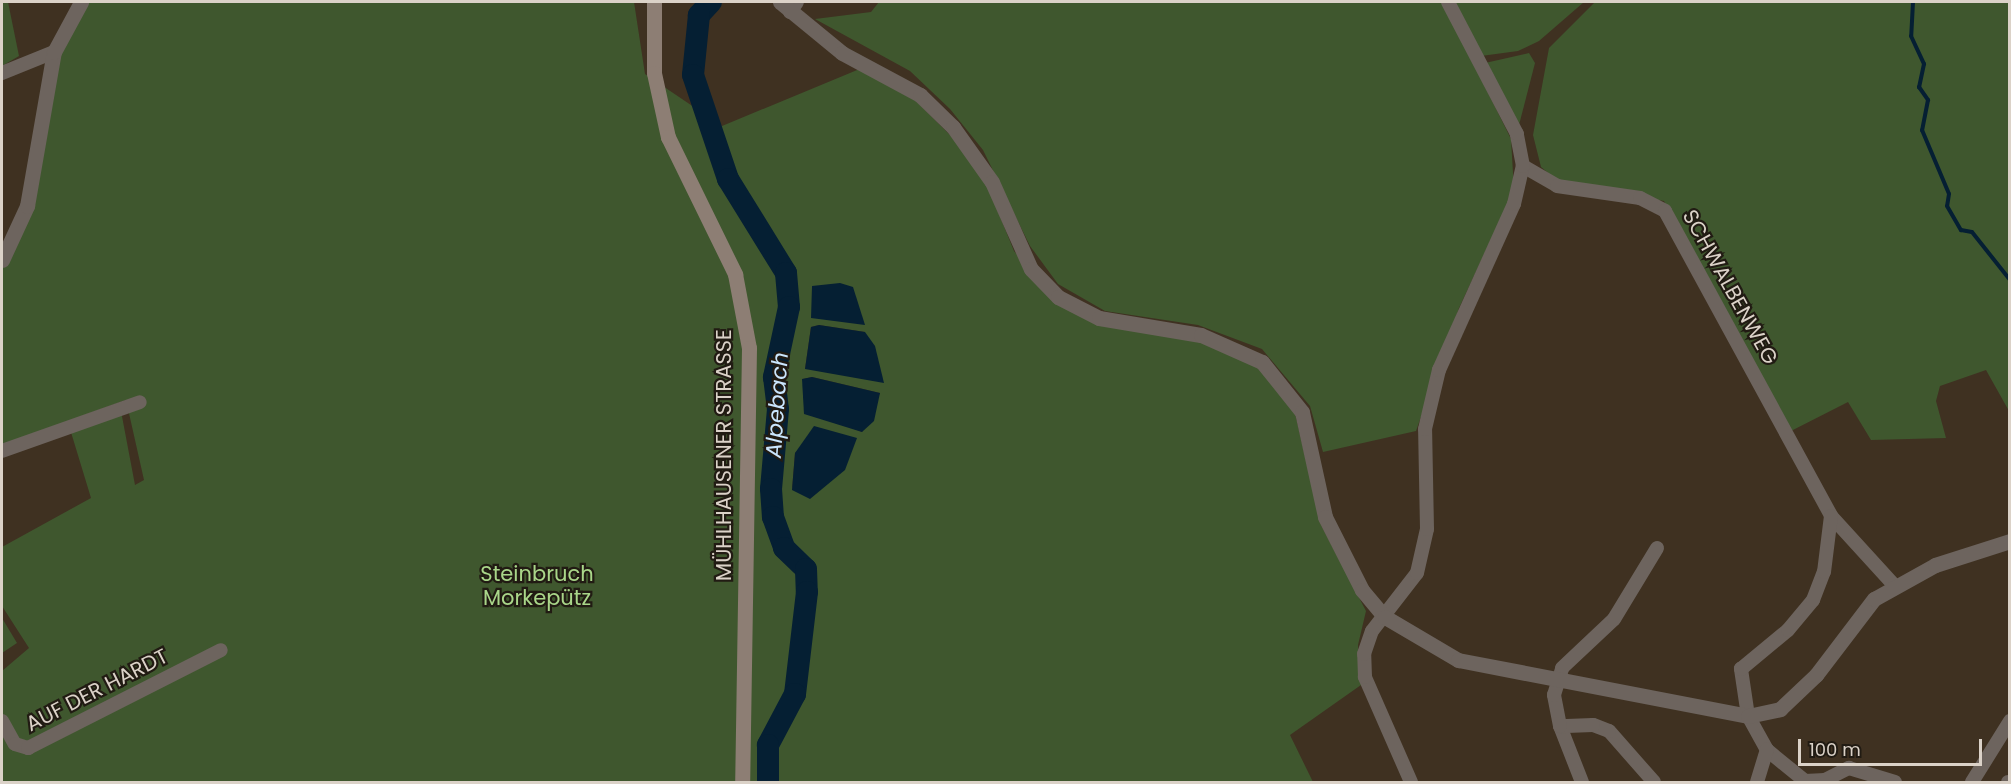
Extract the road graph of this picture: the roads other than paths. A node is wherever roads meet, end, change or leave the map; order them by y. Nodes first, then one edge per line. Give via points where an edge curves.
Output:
1 (81, 2) edge
2 (654, 2) edge
3 (1448, 2) edge
4 (789, 5) edge
5 (54, 52) junction
6 (2, 73) edge
7 (1523, 166) junction
8 (2, 260) edge
9 (140, 402) dead end
10 (2, 451) edge
11 (1831, 516) junction
12 (2010, 541) edge
13 (1657, 548) dead end
14 (1894, 585) junction
15 (1385, 617) junction
16 (221, 650) dead end
17 (1557, 683) junction
18 (1748, 716) junction
19 (2, 721) edge
20 (2010, 721) edge
21 (1560, 726) junction
22 (1767, 750) junction
23 (1805, 782) edge
24 (742, 783) edge
25 (1411, 783) edge
26 (1582, 783) edge
27 (1654, 783) edge
28 (1757, 783) edge
29 (1895, 783) edge
30 (1972, 783) edge

1 - 5 street
2 - 24 main road, MÜHLHAUSENER STRASSE via 654,73 668,137 735,274 748,348
3 - 7 street via 1517,134
4 - 15 street via 842,52 920,95 953,127 992,182 1031,269 1058,297 1099,318 1200,335 1262,362 1302,412 1337,550
5 - 6 street
5 - 8 street via 27,206
7 - 11 street, SCHWALBENWEG via 1557,186 1640,198 1665,211
7 - 15 street via 1514,204 1439,370 1425,429 1427,529 1417,573
9 - 10 street
11 - 14 street, SCHWALBENWEG
11 - 18 street via 1824,573 1813,600 1788,630 1742,669
12 - 14 street via 1935,565
13 - 17 street via 1628,601 1562,668
14 - 18 street via 1860,613 1797,696 1780,710
15 - 17 street via 1458,660
15 - 25 street via 1372,631 1365,677
16 - 19 street, AUF DER HARDT via 28,748 15,744
17 - 18 street via 1671,697
17 - 21 street
18 - 22 street
20 - 30 street
21 - 26 street
21 - 27 street via 1593,725 1609,730
22 - 23 street
22 - 28 street
23 - 29 street via 1825,780 1849,768

